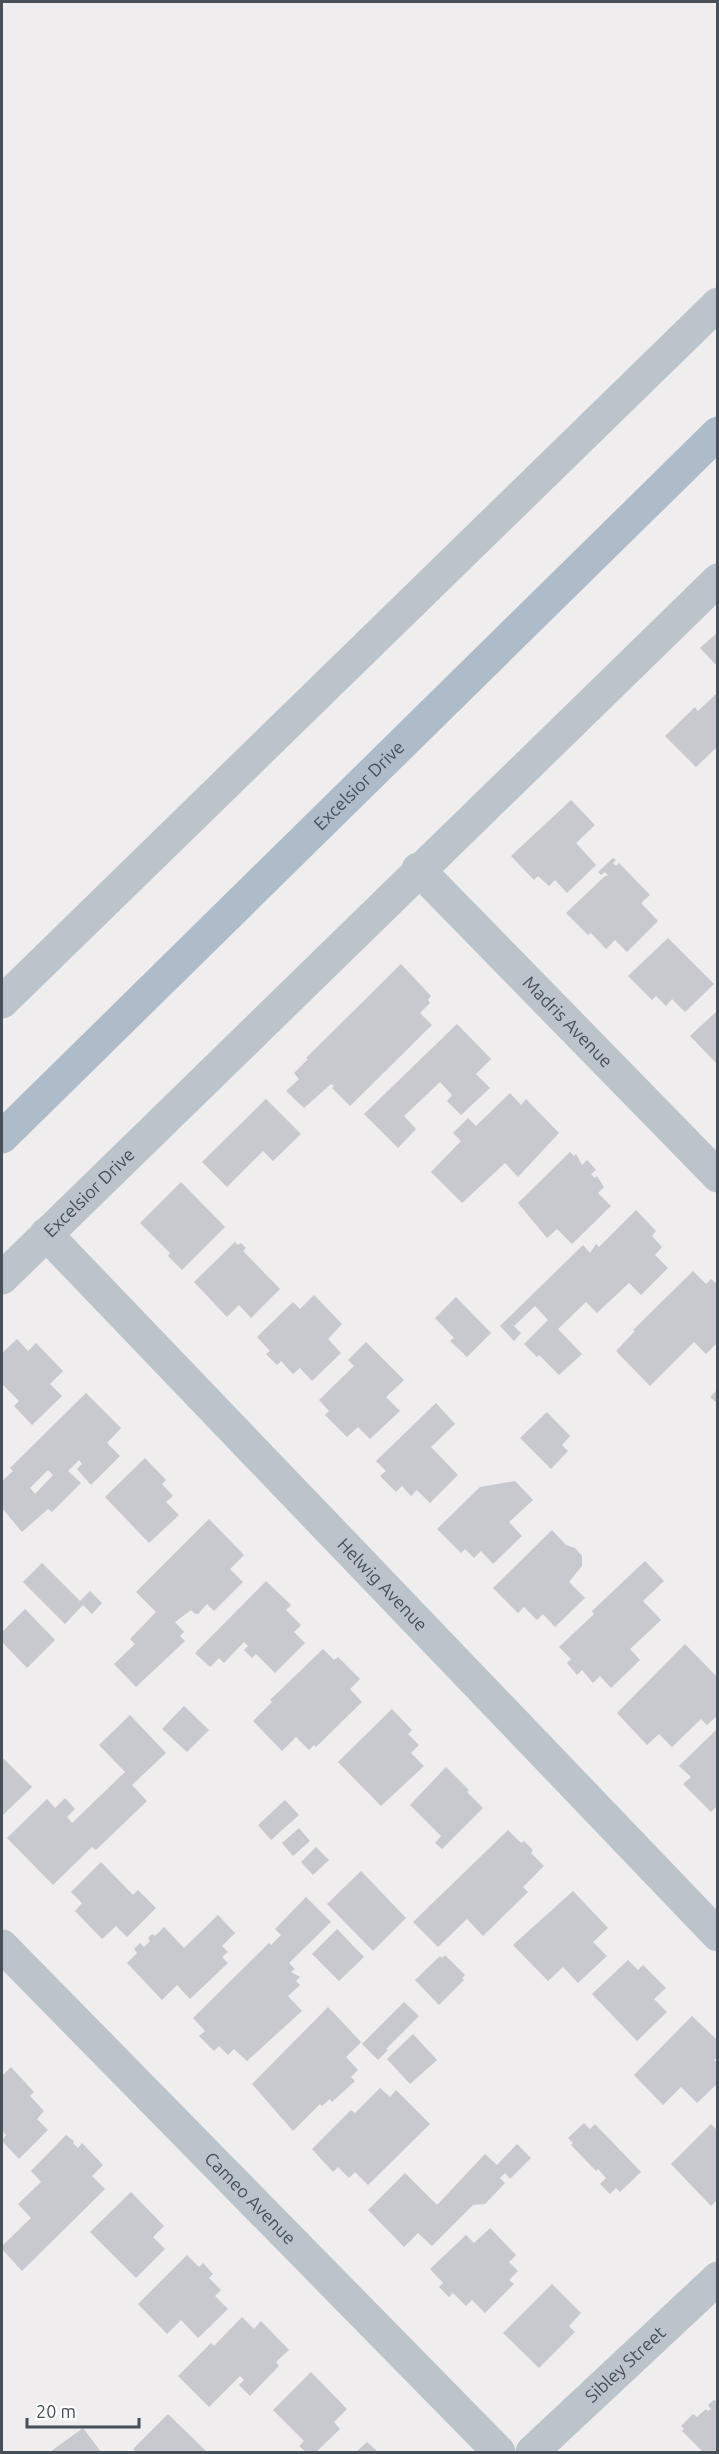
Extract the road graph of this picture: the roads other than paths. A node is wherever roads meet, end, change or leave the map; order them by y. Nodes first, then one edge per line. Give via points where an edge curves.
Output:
1 (717, 304) edge
2 (717, 434) edge
3 (717, 580) edge
4 (418, 869) junction
5 (2, 1002) edge
6 (2, 1137) edge
7 (717, 1176) edge
8 (46, 1234) junction
9 (2, 1278) edge
10 (717, 1935) edge
11 (2, 1946) edge
12 (717, 2278) edge
13 (499, 2452) edge
14 (532, 2452) edge

1 - 5 street
2 - 6 main road, Excelsior Drive
3 - 4 street, Excelsior Drive
4 - 7 street, Madris Avenue
4 - 8 street, Excelsior Drive
8 - 9 street, Excelsior Drive
8 - 10 street, Helwig Avenue
11 - 13 street, Cameo Avenue
12 - 14 street, Sibley Street

